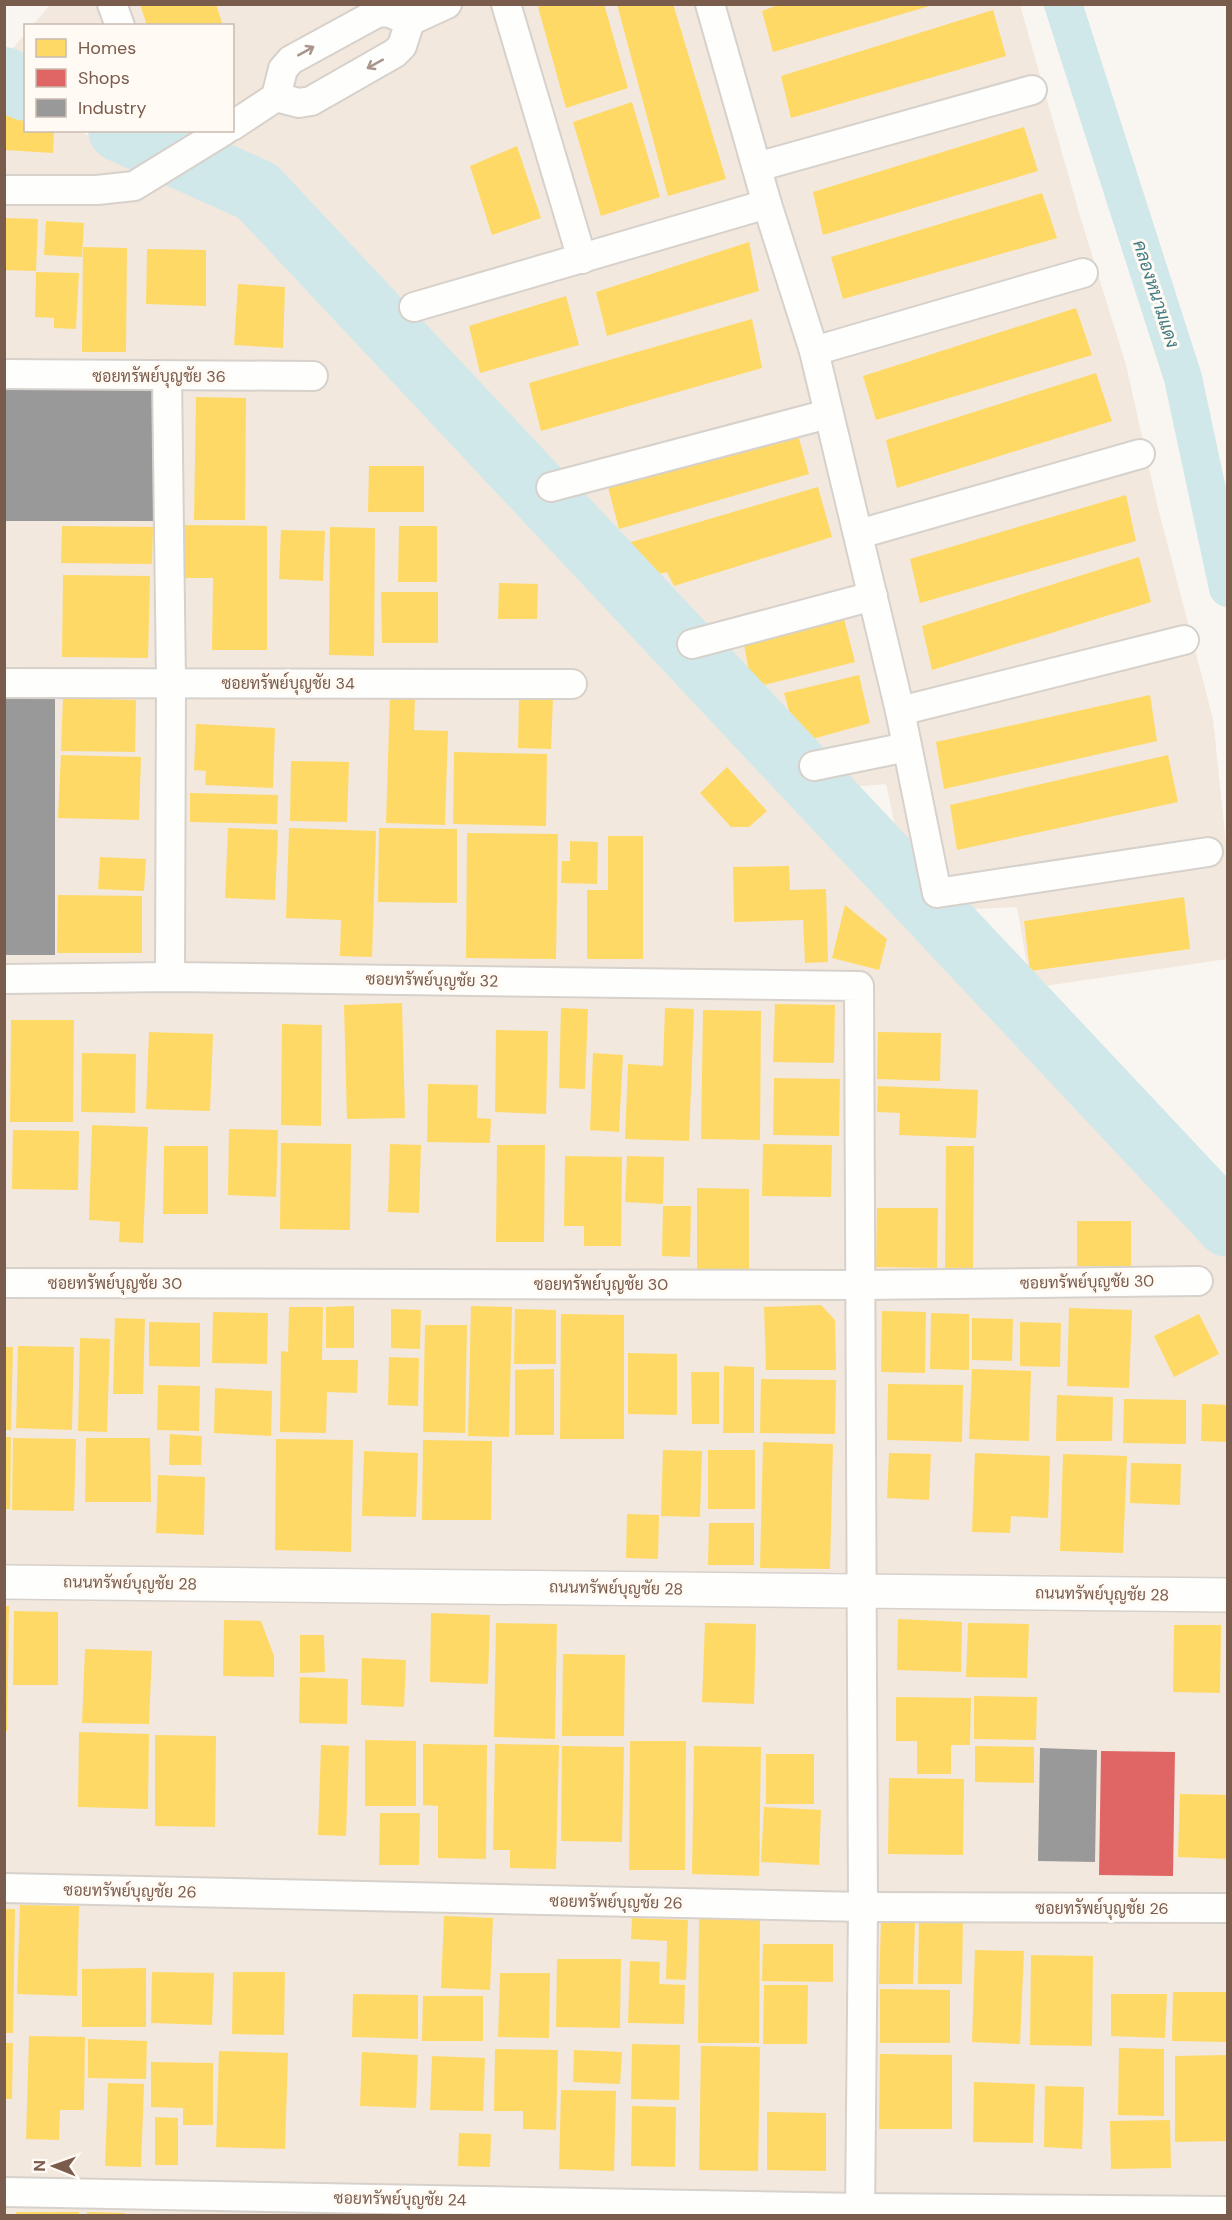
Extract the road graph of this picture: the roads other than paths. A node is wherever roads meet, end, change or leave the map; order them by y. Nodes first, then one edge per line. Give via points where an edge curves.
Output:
1 (112, 4) edge
2 (447, 4) edge
3 (506, 4) edge
4 (710, 4) edge
5 (410, 21) junction
6 (119, 24) edge
7 (1032, 90) dead end
8 (276, 97) junction
9 (234, 125) edge
10 (222, 132) edge
11 (757, 167) junction
12 (4, 190) edge
13 (767, 204) junction
14 (582, 259) junction
15 (1083, 273) dead end
16 (414, 307) dead end
17 (814, 351) junction
18 (4, 374) edge
19 (167, 376) junction
20 (313, 376) dead end
21 (828, 414) junction
22 (1140, 454) dead end
23 (551, 487) dead end
24 (859, 534) junction
25 (873, 596) junction
26 (1184, 640) dead end
27 (692, 644) dead end
28 (4, 683) edge
29 (171, 683) junction
30 (572, 684) dead end
31 (900, 711) junction
32 (907, 747) junction
33 (814, 766) dead end
34 (1208, 852) dead end
35 (170, 977) junction
36 (4, 979) edge
37 (1198, 1281) dead end
38 (4, 1283) edge
39 (861, 1285) junction
40 (4, 1582) edge
41 (862, 1591) junction
42 (1227, 1595) edge
43 (4, 1888) edge
44 (863, 1907) junction
45 (1227, 1908) edge
46 (4, 2192) edge
47 (1227, 2211) edge
48 (860, 2212) edge

1 - 6 street
2 - 5 street
3 - 14 street
4 - 11 street
5 -> 8 street via 402,46 395,53 311,101 299,103
8 -> 5 street via 283,69 291,60 377,13 387,12
7 - 11 street
8 - 9 street
10 - 12 street via 134,186
11 - 13 street
13 - 14 street
13 - 17 street
14 - 16 street
15 - 17 street
17 - 21 street
18 - 19 street, ซอยทรัพย์บุญชัย 36
19 - 20 street, ซอยทรัพย์บุญชัย 36
19 - 29 street
21 - 23 street
21 - 24 street
22 - 24 street
24 - 25 street
25 - 27 street
25 - 31 street
26 - 31 street
28 - 29 street, ซอยทรัพย์บุญชัย 34
29 - 30 street, ซอยทรัพย์บุญชัย 34
29 - 35 street
31 - 32 street
32 - 33 street
32 - 34 street via 937,893
35 - 36 street, ซอยทรัพย์บุญชัย 32
35 - 39 street, ซอยทรัพย์บุญชัย 32 via 859,986
37 - 39 street, ซอยทรัพย์บุญชัย 30
38 - 39 street, ซอยทรัพย์บุญชัย 30
39 - 41 street
40 - 41 street, ถนนทรัพย์บุญชัย 28
41 - 42 street, ถนนทรัพย์บุญชัย 28
41 - 44 street
43 - 44 street, ซอยทรัพย์บุญชัย 26
44 - 45 street, ซอยทรัพย์บุญชัย 26
44 - 48 street
46 - 48 street, ซอยทรัพย์บุญชัย 24
47 - 48 street, ซอยทรัพย์บุญชัย 24

